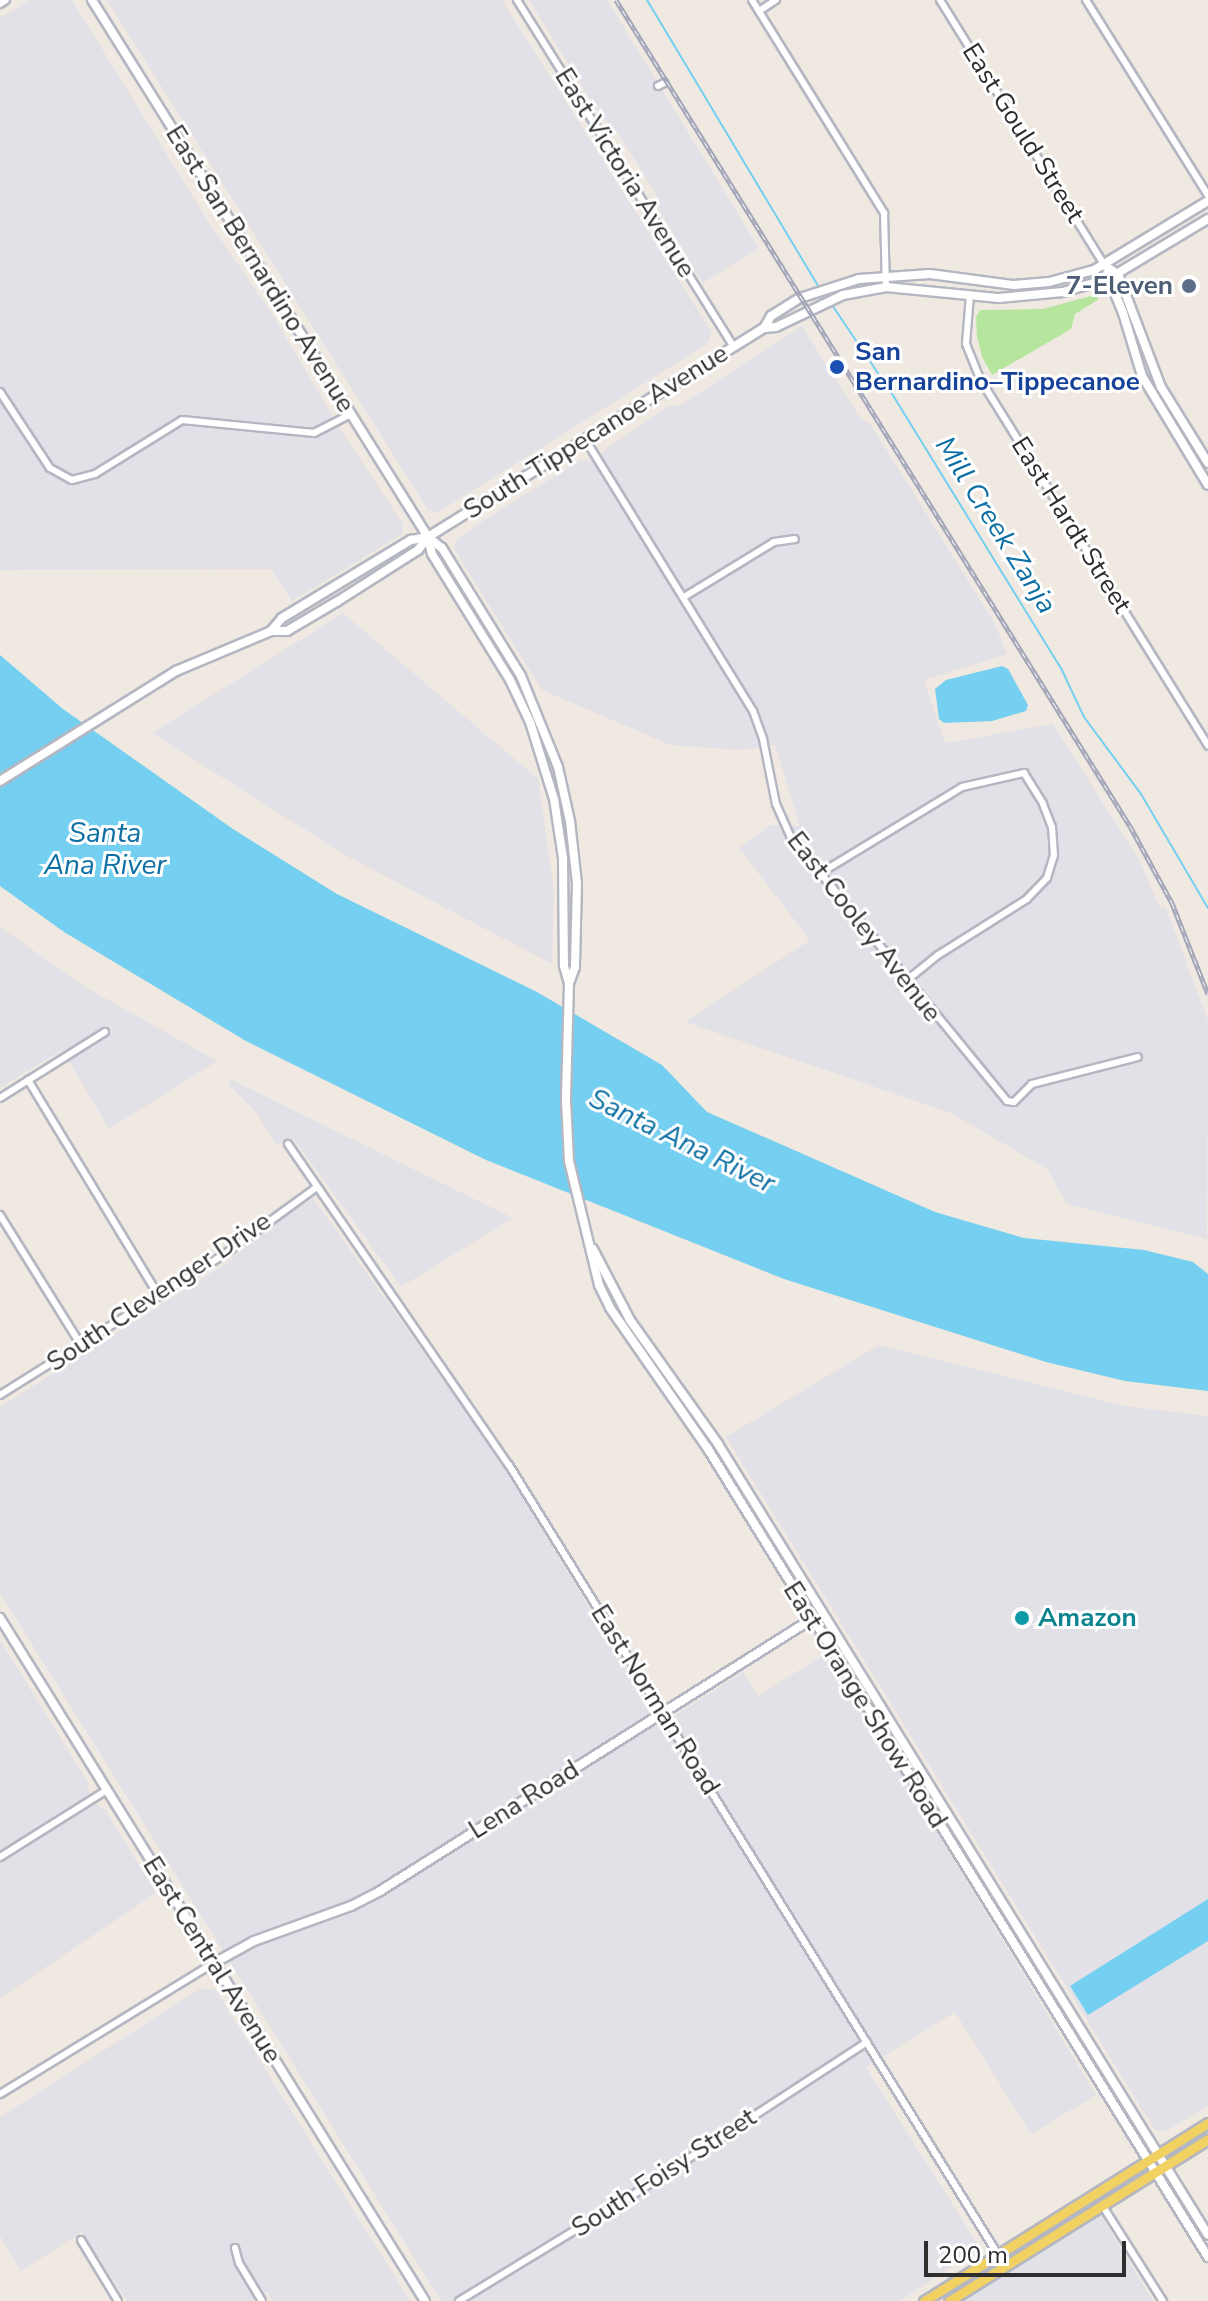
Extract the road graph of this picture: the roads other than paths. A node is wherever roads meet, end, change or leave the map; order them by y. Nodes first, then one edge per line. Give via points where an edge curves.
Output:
1 (6, 0) edge
2 (92, 0) edge
3 (517, 0) edge
4 (752, 0) edge
5 (776, 0) edge
6 (940, 0) edge
7 (1086, 0) edge
8 (0, 4) edge
9 (759, 11) junction
10 (1208, 195) edge
11 (1208, 201) edge
12 (1208, 219) edge
13 (1105, 266) junction
14 (1118, 274) junction
15 (885, 275) junction
16 (1108, 279) junction
17 (971, 282) junction
18 (886, 287) junction
19 (970, 295) junction
20 (764, 328) junction
21 (733, 346) junction
22 (0, 392) edge
23 (351, 414) junction
24 (585, 439) junction
25 (1208, 463) edge
26 (1208, 485) edge
27 (428, 537) junction
28 (795, 539) dead end
29 (684, 597) junction
30 (1208, 746) edge
31 (0, 781) edge
32 (576, 869) junction
33 (564, 870) junction
34 (819, 874) junction
35 (906, 981) junction
36 (569, 983) junction
37 (105, 1032) dead end
38 (1138, 1057) dead end
39 (28, 1080) junction
40 (0, 1098) edge
41 (288, 1144) dead end
42 (317, 1187) junction
43 (0, 1215) edge
44 (585, 1234) junction
45 (159, 1296) junction
46 (81, 1345) junction
47 (670, 1376) junction
48 (662, 1384) junction
49 (0, 1385) edge
50 (2, 1394) edge
51 (772, 1531) junction
52 (762, 1537) junction
53 (822, 1612) junction
54 (0, 1618) edge
55 (812, 1619) junction
56 (663, 1713) junction
57 (107, 1790) junction
58 (0, 1857) edge
59 (214, 1963) junction
60 (1040, 1964) junction
61 (1029, 1970) junction
62 (867, 2042) junction
63 (0, 2094) edge
64 (1208, 2123) edge
65 (1208, 2139) edge
66 (1157, 2154) junction
67 (1147, 2161) junction
68 (1160, 2170) junction
69 (1102, 2205) junction
70 (1208, 2235) edge
71 (81, 2240) dead end
72 (235, 2248) dead end
73 (998, 2254) junction
74 (1208, 2257) edge
75 (1005, 2266) junction
76 (118, 2301) edge
77 (262, 2301) edge
78 (425, 2301) edge
79 (459, 2301) edge
80 (924, 2301) edge
81 (949, 2301) edge
82 (1163, 2301) edge

1 - 8 street
2 - 23 main road, East San Bernardino Avenue
3 - 21 street, East Victoria Avenue
4 - 9 street
5 - 9 street
6 - 13 street, East Gould Street
7 - 10 street
9 - 15 street via 884,213
11 - 13 main road, South Tippecanoe Avenue
12 - 14 main road, South Tippecanoe Avenue
13 - 14 main road
13 - 16 main road
13 - 17 main road, South Tippecanoe Avenue via 1031,284
14 - 16 main road, South Tippecanoe Avenue
14 - 25 main road via 1161,387
15 - 17 main road, South Tippecanoe Avenue via 930,274
15 - 18 street
15 - 20 main road, South Tippecanoe Avenue via 812,293 771,316
16 - 19 main road, South Tippecanoe Avenue via 1044,296
16 - 26 main road via 1142,376
17 - 19 main road
18 - 19 main road, South Tippecanoe Avenue
18 - 20 main road, South Tippecanoe Avenue via 843,295
19 - 30 street, East Hardt Street via 966,344 980,379
20 - 21 main road, South Tippecanoe Avenue
21 - 24 main road, South Tippecanoe Avenue
22 - 23 street via 50,468 72,480 95,474 182,420 314,433
23 - 27 main road, East San Bernardino Avenue
24 - 27 main road, South Tippecanoe Avenue
24 - 29 street, East Cooley Avenue
27 - 31 main road, South Tippecanoe Avenue via 411,540 282,618 271,631 176,671
27 - 32 main road via 444,551 530,693 558,767
27 - 33 main road via 432,554 530,722 554,799
28 - 29 street via 774,542
29 - 34 street, East Cooley Avenue via 753,711 782,819
32 - 33 main road
32 - 36 main road via 575,967
33 - 36 main road via 564,966
34 - 35 street, East Cooley Avenue
34 - 35 street via 969,784 1024,773 1043,804 1053,836 1052,863 1042,885
35 - 38 street, East Cooley Avenue via 1007,1101 1014,1102 1032,1084
36 - 44 main road, East Orange Show Road via 567,1139
37 - 39 street
39 - 40 street
39 - 45 street
41 - 42 street, East Norman Road
42 - 45 street, South Clevenger Drive
42 - 56 street, East Norman Road via 509,1465
43 - 46 street
44 - 47 main road, East Orange Show Road via 630,1320
44 - 48 main road, East Orange Show Road via 610,1308
45 - 46 street, South Clevenger Drive
46 - 50 street, South Clevenger Drive
47 - 48 main road
47 - 51 main road, East Orange Show Road
48 - 52 main road, East Orange Show Road
49 - 50 street
51 - 52 main road
51 - 53 main road, East Orange Show Road
52 - 55 main road, East Orange Show Road
53 - 55 main road, Lena Road
53 - 60 main road, East Orange Show Road
54 - 57 main road, East Central Avenue
55 - 56 main road, Lena Road
55 - 61 main road, East Orange Show Road
56 - 59 main road, Lena Road via 380,1891 254,1941
56 - 62 street, East Norman Road
57 - 58 street
57 - 59 main road, East Central Avenue
59 - 63 street
59 - 78 main road, East Central Avenue
60 - 61 main road
60 - 66 main road, East Orange Show Road
61 - 67 main road, East Orange Show Road
62 - 73 street, East Norman Road
62 - 79 street, South Foisy Street
64 - 66 main road
65 - 68 main road
66 - 67 main road
66 - 68 main road, East Orange Show Road
67 - 68 main road, East Orange Show Road
67 - 73 main road
68 - 69 main road
68 - 70 main road
68 - 74 main road
69 - 75 main road
69 - 82 street
71 - 76 street
72 - 77 street
73 - 75 street, East Norman Road
73 - 80 main road
75 - 81 main road

